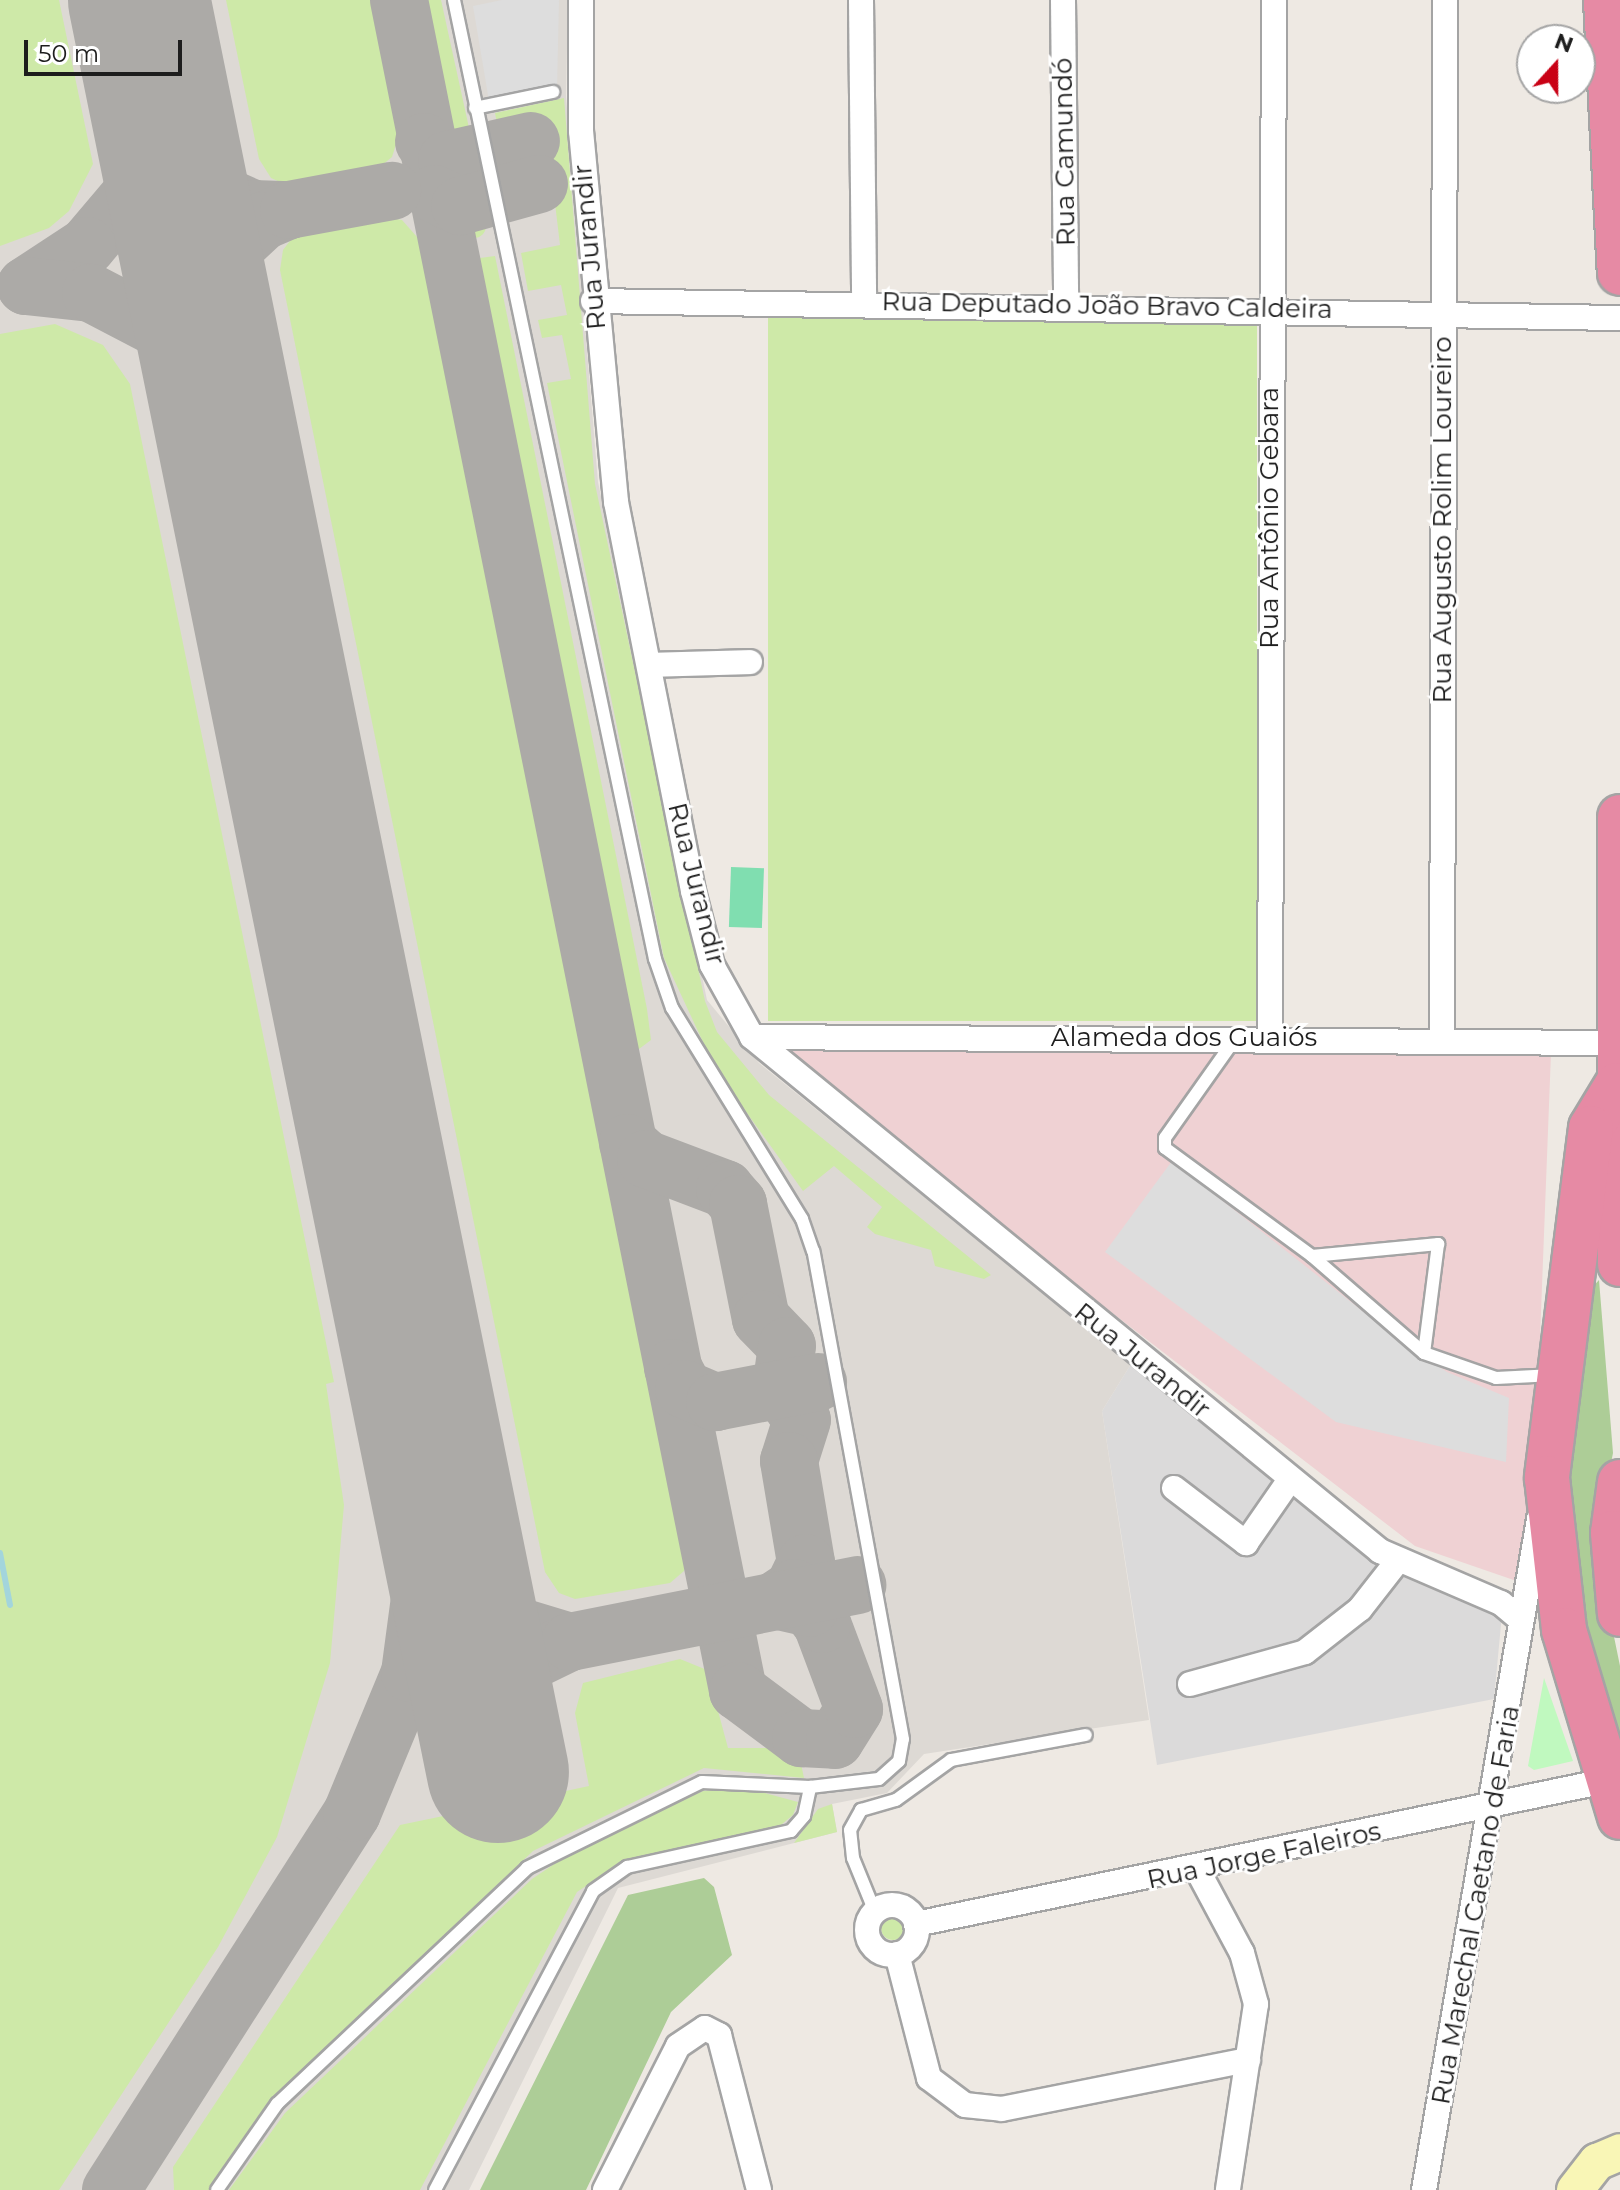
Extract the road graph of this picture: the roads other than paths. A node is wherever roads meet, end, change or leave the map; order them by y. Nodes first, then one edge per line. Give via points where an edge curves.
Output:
1 (454, 0) edge
2 (581, 0) edge
3 (861, 0) edge
4 (1063, 0) edge
5 (1274, 0) edge
6 (1445, 0) edge
7 (1606, 0) edge
8 (553, 92) dead end
9 (475, 108) junction
10 (1620, 273) edge
11 (593, 301) junction
12 (864, 303) junction
13 (1066, 305) junction
14 (1270, 310) junction
15 (1444, 311) junction
16 (1620, 318) edge
17 (750, 662) dead end
18 (650, 665) junction
19 (1620, 817) edge
20 (1270, 1036) junction
21 (752, 1037) junction
22 (1236, 1037) junction
23 (1442, 1040) junction
24 (1617, 1064) junction
25 (1312, 1256) junction
26 (1620, 1264) edge
27 (1424, 1353) junction
28 (1561, 1375) junction
29 (1547, 1478) junction
30 (1289, 1481) junction
31 (1620, 1482) edge
32 (1174, 1488) dead end
33 (1396, 1563) junction
34 (1620, 1614) edge
35 (1521, 1620) junction
36 (1190, 1684) dead end
37 (1086, 1735) dead end
38 (810, 1787) junction
39 (1615, 1798) edge
40 (1495, 1808) junction
41 (1198, 1871) junction
42 (875, 1912) junction
43 (916, 1924) junction
44 (897, 1954) junction
45 (1248, 2060) junction
46 (1617, 2146) edge
47 (217, 2190) edge
48 (435, 2190) edge
49 (605, 2190) edge
50 (759, 2190) edge
51 (1228, 2190) edge
52 (1424, 2190) edge
53 (1575, 2190) edge

1 - 9 lane
2 - 11 street, Rua Jurandir
3 - 12 street
4 - 13 street, Rua Camundó
5 - 14 street, Rua Antônio Gebara
6 - 15 street, Rua Augusto Rolim Loureiro
7 - 10 highway
8 - 9 lane
9 - 38 lane via 655,959 672,1008 802,1219 813,1251 903,1739 899,1761 879,1779
11 - 12 street, Rua Deputado João Bravo Caldeira
11 - 18 street, Rua Jurandir via 616,502
12 - 13 street, Rua Deputado João Bravo Caldeira
13 - 14 street, Rua Deputado João Bravo Caldeira
14 - 15 street, Rua Deputado João Bravo Caldeira
14 - 20 street, Rua Antônio Gebara
15 - 16 street, Rua Deputado João Bravo Caldeira
15 - 23 street, Rua Augusto Rolim Loureiro
17 - 18 street
18 - 21 street, Rua Jurandir via 712,965
19 - 24 highway
20 - 22 street, Alameda dos Guaiós
20 - 23 street, Alameda dos Guaiós
21 - 22 street, Alameda dos Guaiós
21 - 30 street, Rua Jurandir
22 - 25 lane via 1163,1145
23 - 24 street, Alameda dos Guaiós
24 - 26 highway
24 - 28 highway via 1591,1128
25 - 27 lane
25 - 27 lane via 1441,1246
27 - 28 lane via 1496,1378
28 - 29 highway
29 - 35 street, Rua Marechal Caetano de Faria
29 - 39 highway via 1564,1630
30 - 32 street via 1246,1543
30 - 33 street, Rua Jurandir
31 - 34 highway via 1613,1533
33 - 35 street, Rua Jurandir via 1501,1603
33 - 36 street via 1360,1609 1305,1652
35 - 40 street, Rua Marechal Caetano de Faria
37 - 42 lane via 951,1760 896,1800 861,1810 850,1830 853,1858
38 - 47 lane via 702,1782 527,1868 277,2104
38 - 48 lane via 804,1816 791,1831 627,1867 593,1891
39 - 40 street, Rua Jorge Faleiros
40 - 41 street, Rua Jorge Faleiros
40 - 52 street, Rua Marechal Caetano de Faria
41 - 43 street, Rua Jorge Faleiros
41 - 45 street via 1253,1985
42 - 43 street via 904,1908
42 - 44 street via 867,1928 872,1945
43 - 44 street via 910,1947
44 - 45 street via 929,2078 965,2105 1002,2109
45 - 51 street
46 - 53 main road
49 - 50 street via 678,2046 705,2028 719,2035

